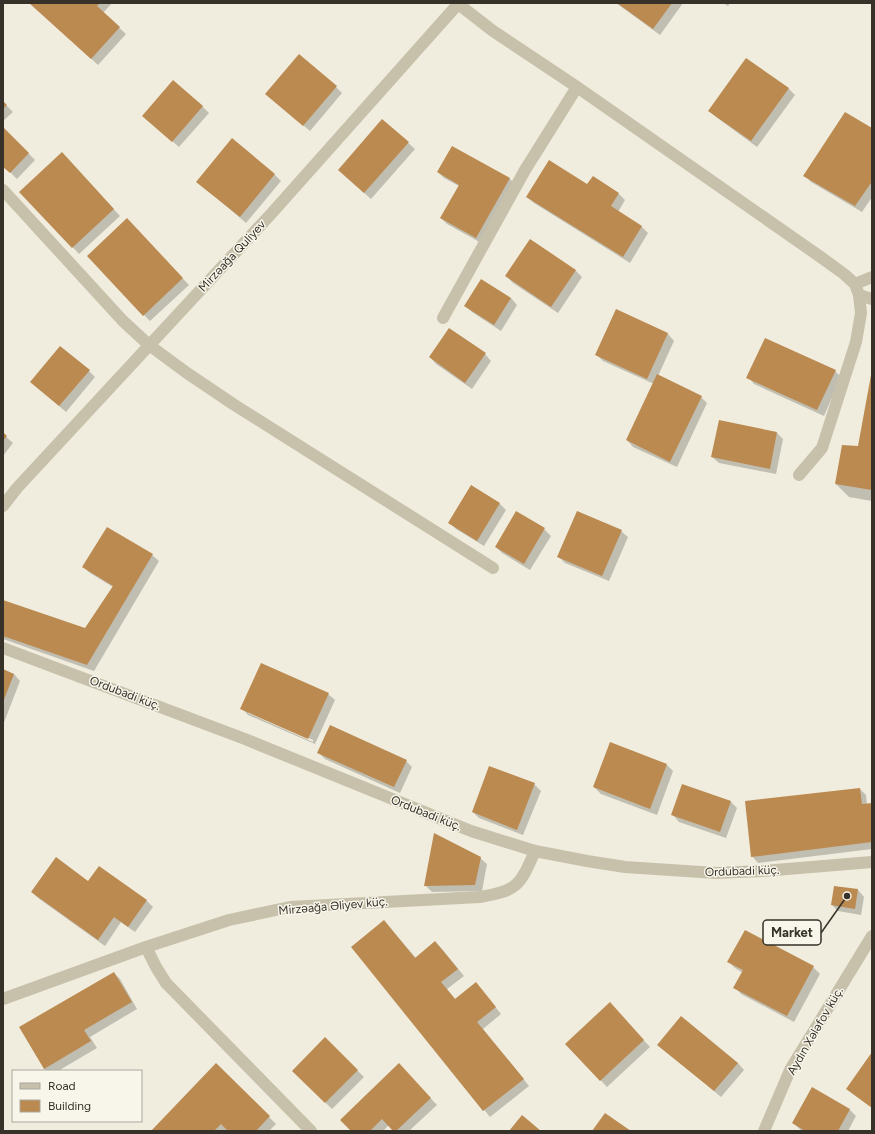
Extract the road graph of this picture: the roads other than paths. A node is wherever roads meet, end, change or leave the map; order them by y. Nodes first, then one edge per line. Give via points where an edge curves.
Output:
1 (457, 4) edge
2 (577, 87) junction
3 (3, 190) edge
4 (872, 277) edge
5 (857, 290) junction
6 (872, 299) edge
7 (443, 318) dead end
8 (149, 345) junction
9 (799, 475) dead end
10 (3, 506) edge
11 (494, 568) dead end
12 (3, 648) edge
13 (535, 851) junction
14 (872, 862) edge
15 (872, 936) edge
16 (146, 947) junction
17 (3, 999) edge
18 (311, 1131) edge
19 (764, 1131) edge

1 - 2 street
1 - 8 street, Mirzəağa Quliyev via 276,209
2 - 5 street via 822,258 844,274
2 - 7 street via 525,170
3 - 8 street
4 - 5 street
5 - 6 street
5 - 9 street via 861,313 856,342 822,448
8 - 10 street, Mirzəağa Quliyev
8 - 11 street via 233,404
12 - 13 street, Ordubadi küç. via 238,736 471,831
13 - 14 street, Ordubadi küç. via 625,867 716,873
13 - 16 street, Mirzəağa Əliyev küç. via 524,877 501,894 290,907 229,920
15 - 19 street, Aydın Xələfov küç. via 790,1070
16 - 17 street, Mirzəağa Əliyev küç.
16 - 18 street via 166,982

